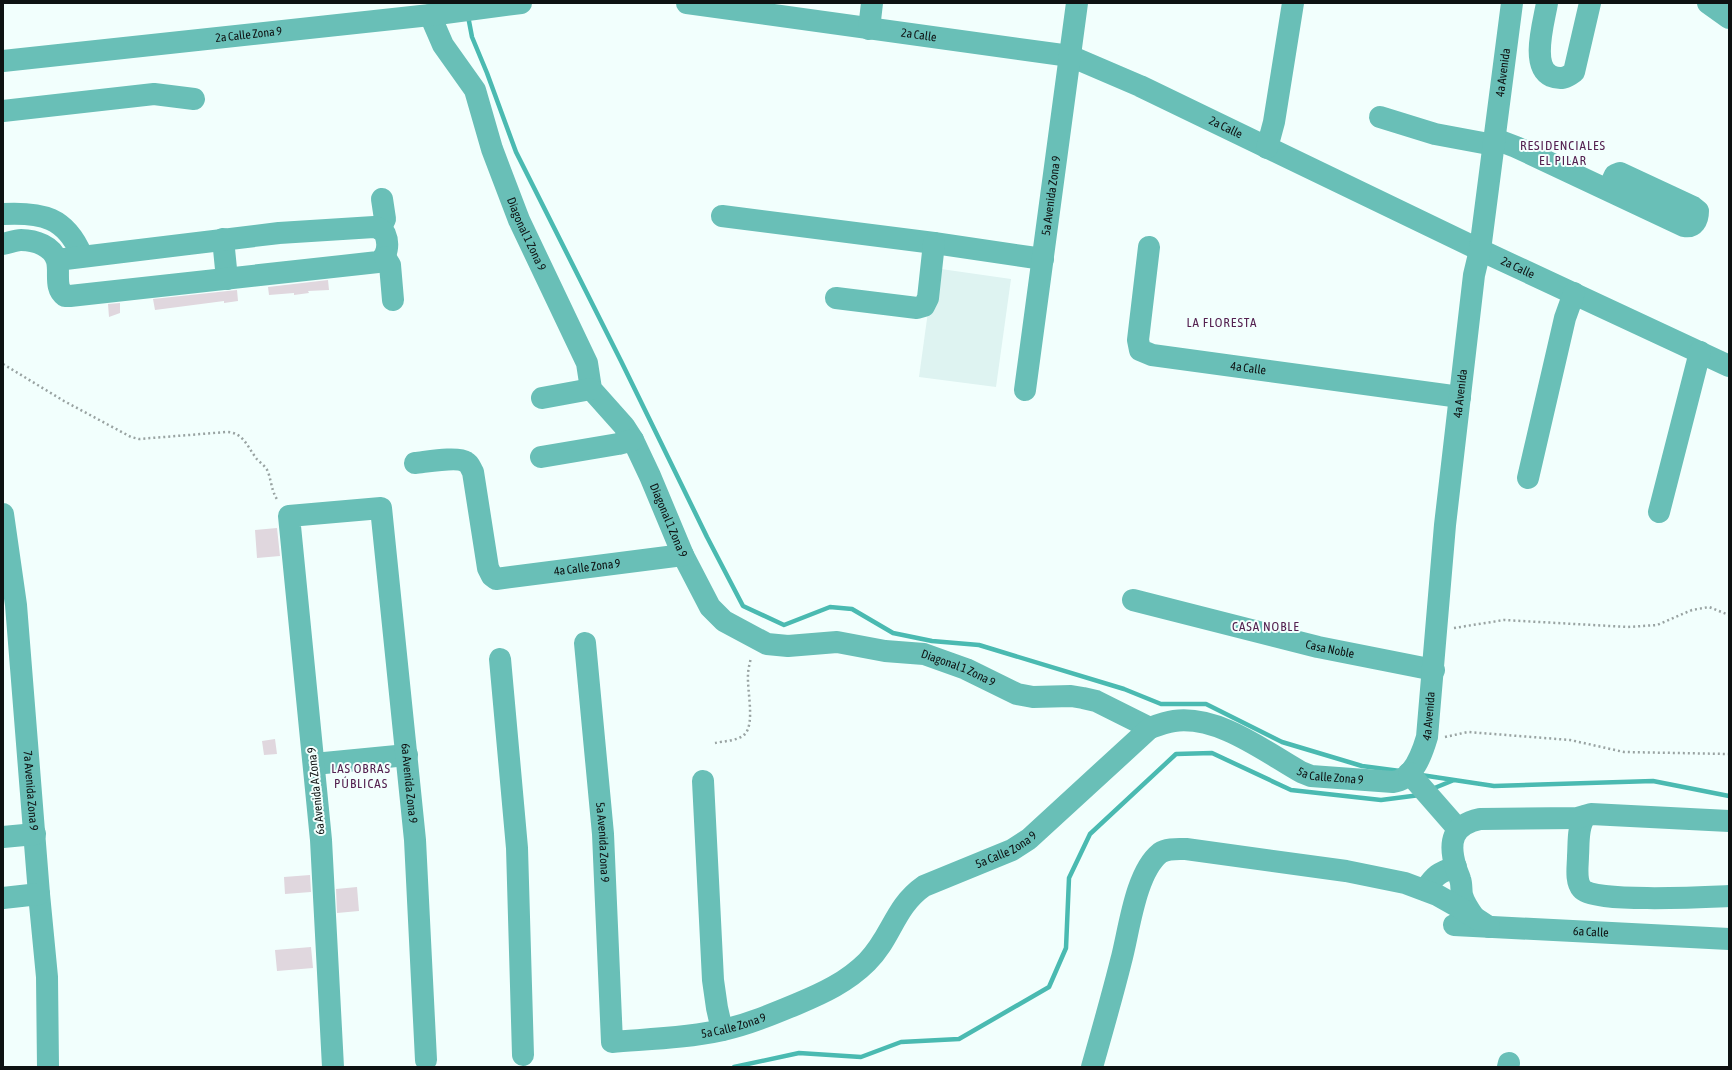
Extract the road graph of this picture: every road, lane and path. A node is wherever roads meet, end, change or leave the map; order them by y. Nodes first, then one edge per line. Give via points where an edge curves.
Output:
1 (521, 3) edge
2 (687, 3) edge
3 (872, 3) edge
4 (1077, 3) edge
5 (1293, 3) edge
6 (1512, 3) edge
7 (1547, 3) edge
8 (1590, 3) edge
9 (1708, 3) edge
10 (434, 14) junction
11 (1729, 18) edge
12 (869, 29) junction
13 (1070, 56) junction
14 (3, 61) edge
15 (194, 99) dead end
16 (3, 111) edge
17 (1380, 117) dead end
18 (1495, 142) junction
19 (1267, 148) junction
20 (1608, 190) dead end
21 (382, 198) dead end
22 (3, 214) edge
23 (722, 216) dead end
24 (380, 229) junction
25 (223, 239) junction
26 (934, 243) junction
27 (3, 244) edge
28 (1149, 248) dead end
29 (1480, 250) junction
30 (82, 256) junction
31 (385, 257) junction
32 (1043, 259) junction
33 (57, 260) junction
34 (227, 279) junction
35 (1574, 293) junction
36 (836, 298) dead end
37 (393, 300) dead end
38 (1700, 352) junction
39 (3, 364) edge
40 (1729, 366) edge
41 (590, 389) junction
42 (1025, 390) dead end
43 (1460, 397) junction
44 (542, 398) dead end
45 (633, 440) junction
46 (541, 457) dead end
47 (415, 463) dead end
48 (1528, 478) dead end
49 (1659, 512) dead end
50 (3, 514) edge
51 (289, 516) junction
52 (5, 546) edge
53 (683, 555) junction
54 (1134, 600) dead end
55 (1729, 615) edge
56 (1437, 628) junction
57 (756, 639) junction
58 (11, 643) edge
59 (585, 643) dead end
60 (500, 659) dead end
61 (1434, 670) junction
62 (1150, 728) junction
63 (715, 743) dead end
64 (1729, 754) edge
65 (407, 755) junction
66 (314, 764) junction
67 (1413, 767) junction
68 (703, 781) dead end
69 (1586, 816) junction
70 (1729, 821) edge
71 (1458, 829) junction
72 (35, 834) junction
73 (3, 837) edge
74 (1456, 867) junction
75 (1425, 890) junction
76 (39, 894) junction
77 (1729, 896) edge
78 (3, 898) edge
79 (1482, 922) junction
80 (1454, 925) dead end
81 (1729, 938) edge
82 (722, 1030) junction
83 (612, 1042) joint
84 (523, 1055) dead end
85 (426, 1060) dead end
86 (48, 1067) edge
87 (333, 1067) edge
88 (1092, 1067) edge

1 - 10 street, 2a Calle Zona 9
2 - 12 street, 2a Calle
3 - 12 street
4 - 13 street, 5a Avenida Zona 9
5 - 19 street via 1274,122
6 - 18 street, 4a Avenida
7 - 8 street via 1539,54 1541,66 1556,78 1566,78 1574,72
9 - 11 street
10 - 14 street, 2a Calle Zona 9
10 - 41 street, Diagonal 1 Zona 9 via 443,45 474,90 492,149 519,220 587,363
12 - 13 street, 2a Calle
13 - 19 street, 2a Calle via 1140,86
13 - 32 street, 5a Avenida Zona 9
15 - 16 street via 154,94
17 - 18 street via 1435,134
18 - 20 street via 1516,147
18 - 29 street, 4a Avenida
19 - 29 street, 2a Calle
21 - 24 street via 385,219
22 - 30 street via 35,215 60,223 70,232
23 - 26 street
24 - 25 street via 374,227 279,233
24 - 31 street via 385,234
25 - 30 street
25 - 34 street
26 - 32 street
26 - 36 street via 928,298 924,306 917,308
27 - 33 street via 20,240 38,242
28 - 43 street, 4a Calle via 1138,340 1140,350 1145,353
29 - 35 street, 2a Calle
29 - 43 street, 4a Avenida via 1474,275
30 - 33 street
31 - 34 street via 378,262
31 - 37 street via 390,265
32 - 42 street, 5a Avenida Zona 9
33 - 34 street via 59,289 65,296
35 - 38 street, 2a Calle
35 - 48 street via 1565,318
38 - 40 street, 2a Calle
38 - 49 street
39 - 51 path via 131,437 139,439 226,432 235,434 243,439 266,469 275,497
41 - 44 street
41 - 45 street, Diagonal 1 Zona 9 via 622,423
43 - 56 street, 4a Avenida via 1445,525
45 - 46 street
45 - 53 street, Diagonal 1 Zona 9
47 - 53 street, 4a Calle Zona 9 via 458,460 466,462 471,467 488,568 492,576 501,579
50 - 52 street, 7a Avenida Zona 9
51 - 65 street, 6a Avenida Zona 9 via 381,508
51 - 66 street, 6a Avenida A Zona 9
52 - 58 street, 7a Avenida Zona 9 via 16,605
53 - 57 street, Diagonal 1 Zona 9 via 716,614
54 - 61 street, Casa Noble via 1318,647
55 - 56 path via 1709,607 1692,610 1657,625 1504,620 1458,628
56 - 61 street, 4a Avenida
57 - 62 street, Diagonal 1 Zona 9 via 778,646 837,642 885,651 924,654 966,669 1017,694 1034,697 1071,696 1096,701
57 - 63 path via 748,676 750,718 747,730 741,737
58 - 72 street, 7a Avenida Zona 9
59 - 83 street, 5a Avenida Zona 9 via 603,834
60 - 84 street via 517,848
61 - 67 street, 4a Avenida via 1428,729
62 - 67 street, 5a Calle Zona 9 via 1186,720 1212,725 1238,736 1311,776 1399,782
62 - 82 street, 5a Calle Zona 9 via 1029,839 1012,850 914,892 898,912 878,949 857,972 843,982 762,1018
64 - 67 path via 1624,752 1570,740 1468,732 1447,736
65 - 66 street
65 - 85 street, 6a Avenida Zona 9 via 415,847
66 - 87 street, 6a Avenida A Zona 9 via 321,840
67 - 71 street
68 - 82 street via 713,980
69 - 70 street via 1591,814
69 - 71 street via 1480,819 1468,821
69 - 77 street via 1580,828 1578,873 1580,885 1585,892 1594,895 1643,898
71 - 74 street via 1452,850
72 - 73 street
72 - 76 street, 7a Avenida Zona 9
74 - 75 street via 1442,871 1433,878
74 - 79 street via 1461,880 1462,896 1468,909
75 - 79 street
75 - 88 street via 1346,871 1186,849 1165,850 1148,869 1140,886
76 - 78 street
76 - 86 street, 7a Avenida Zona 9 via 47,977
79 - 80 street, 6a Calle
79 - 81 street, 6a Calle
82 - 83 street, 5a Calle Zona 9

